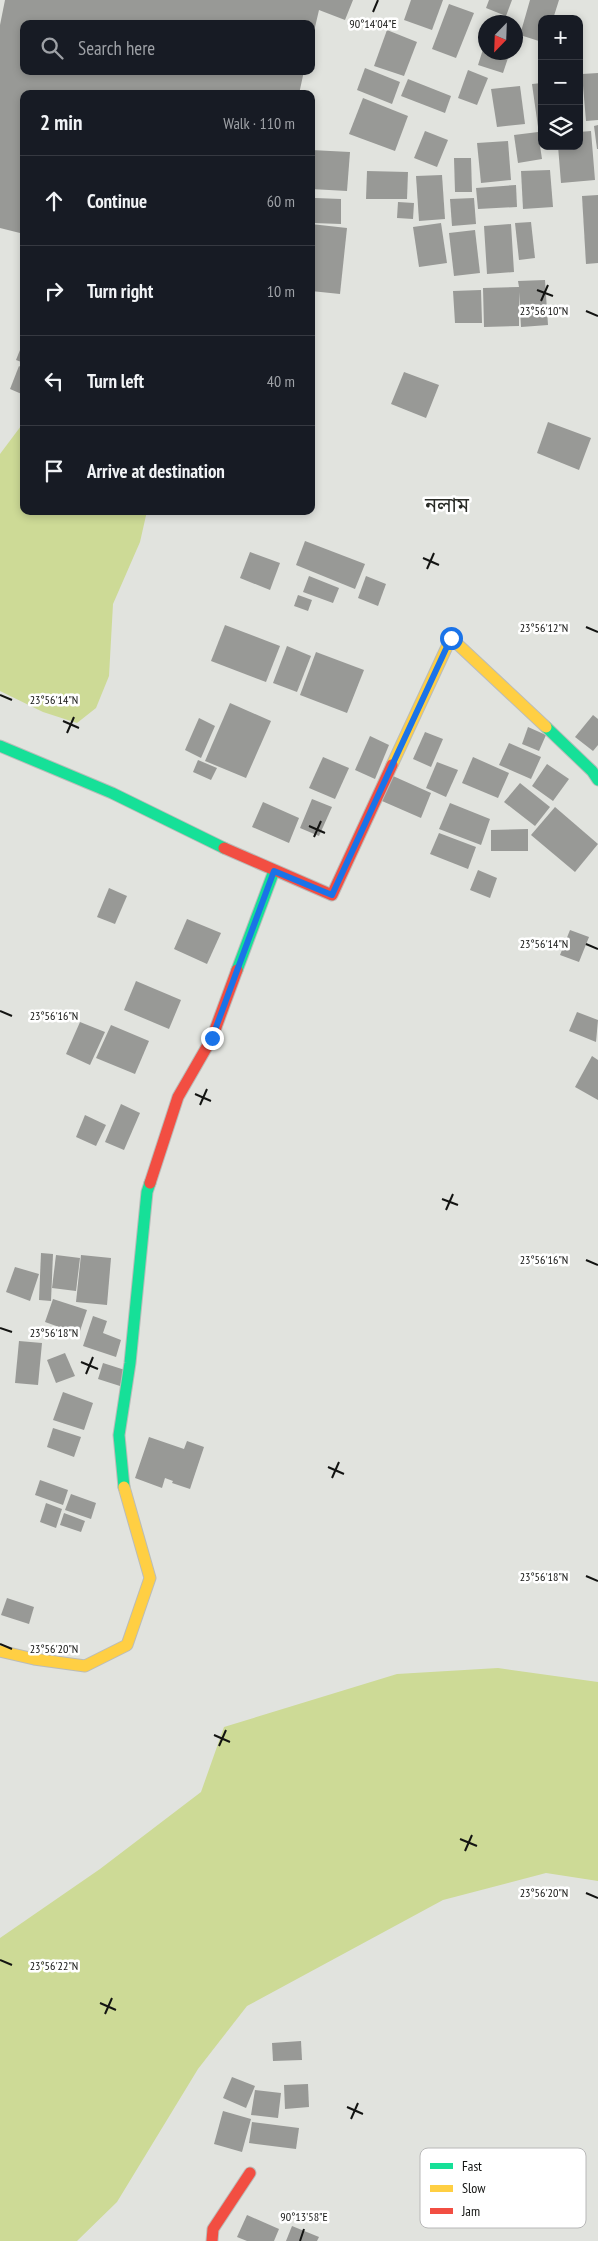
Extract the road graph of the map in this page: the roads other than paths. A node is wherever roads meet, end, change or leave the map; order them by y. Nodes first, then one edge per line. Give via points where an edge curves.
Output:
1 (0, 746) edge
2 (598, 780) edge
3 (274, 871) junction
4 (0, 1651) edge
5 (250, 2173) dead end
6 (212, 2241) edge

1 - 3 street via 112,793
2 - 3 street via 451,638 332,895
3 - 4 street via 212,1038 178,1097 147,1192 130,1363 119,1435 126,1494 150,1578 127,1645 85,1666
5 - 6 street via 213,2229

